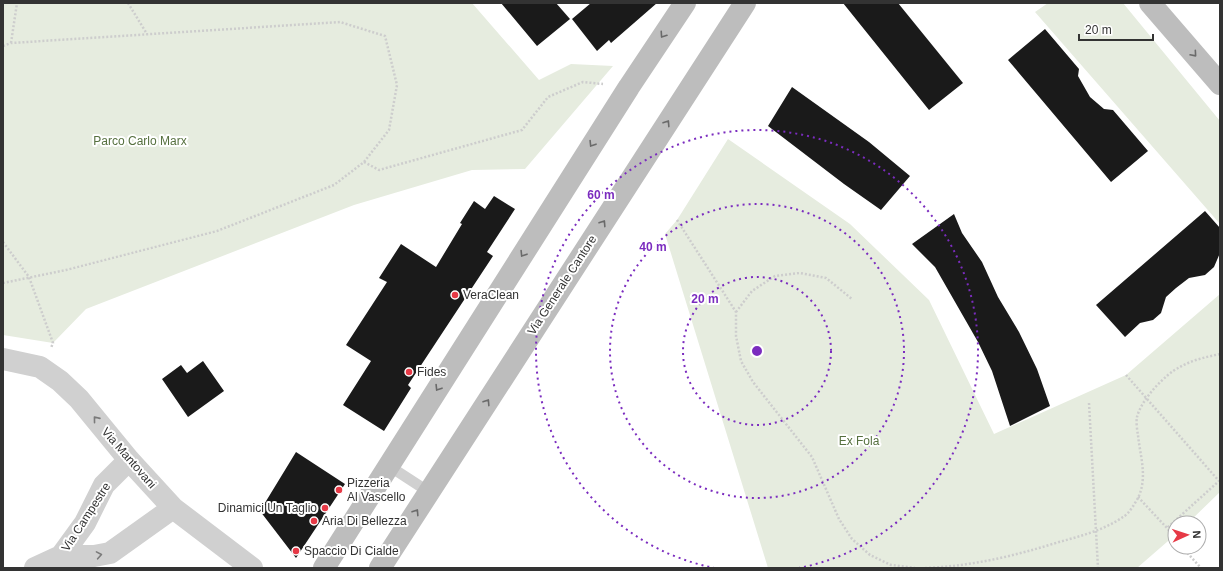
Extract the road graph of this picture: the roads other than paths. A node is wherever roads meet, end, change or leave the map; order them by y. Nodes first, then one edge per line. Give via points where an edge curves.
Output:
1 (685, 3) edge
2 (745, 3) edge
3 (1150, 3) edge
4 (1220, 84) edge
5 (3, 359) edge
6 (129, 460) junction
7 (389, 466) junction
8 (429, 492) junction
9 (173, 508) junction
10 (60, 556) junction
11 (35, 568) edge
12 (252, 568) edge
13 (324, 568) edge
14 (380, 568) edge

1 -> 7 street via 629,86
8 -> 2 street, Via Generale Cantore
3 -> 4 street
6 -> 5 street, Via Mantovani via 60,380 40,367
6 - 9 street, Via Mantovani
6 - 10 street, Via Campestre via 104,485 85,523
7 - 8 lane
7 - 13 street
14 -> 8 street, Via Generale Cantore
10 -> 9 street, Via Campestre via 94,556 110,553
9 - 12 street, Via Mantovani
10 - 11 street, Via Campestre

